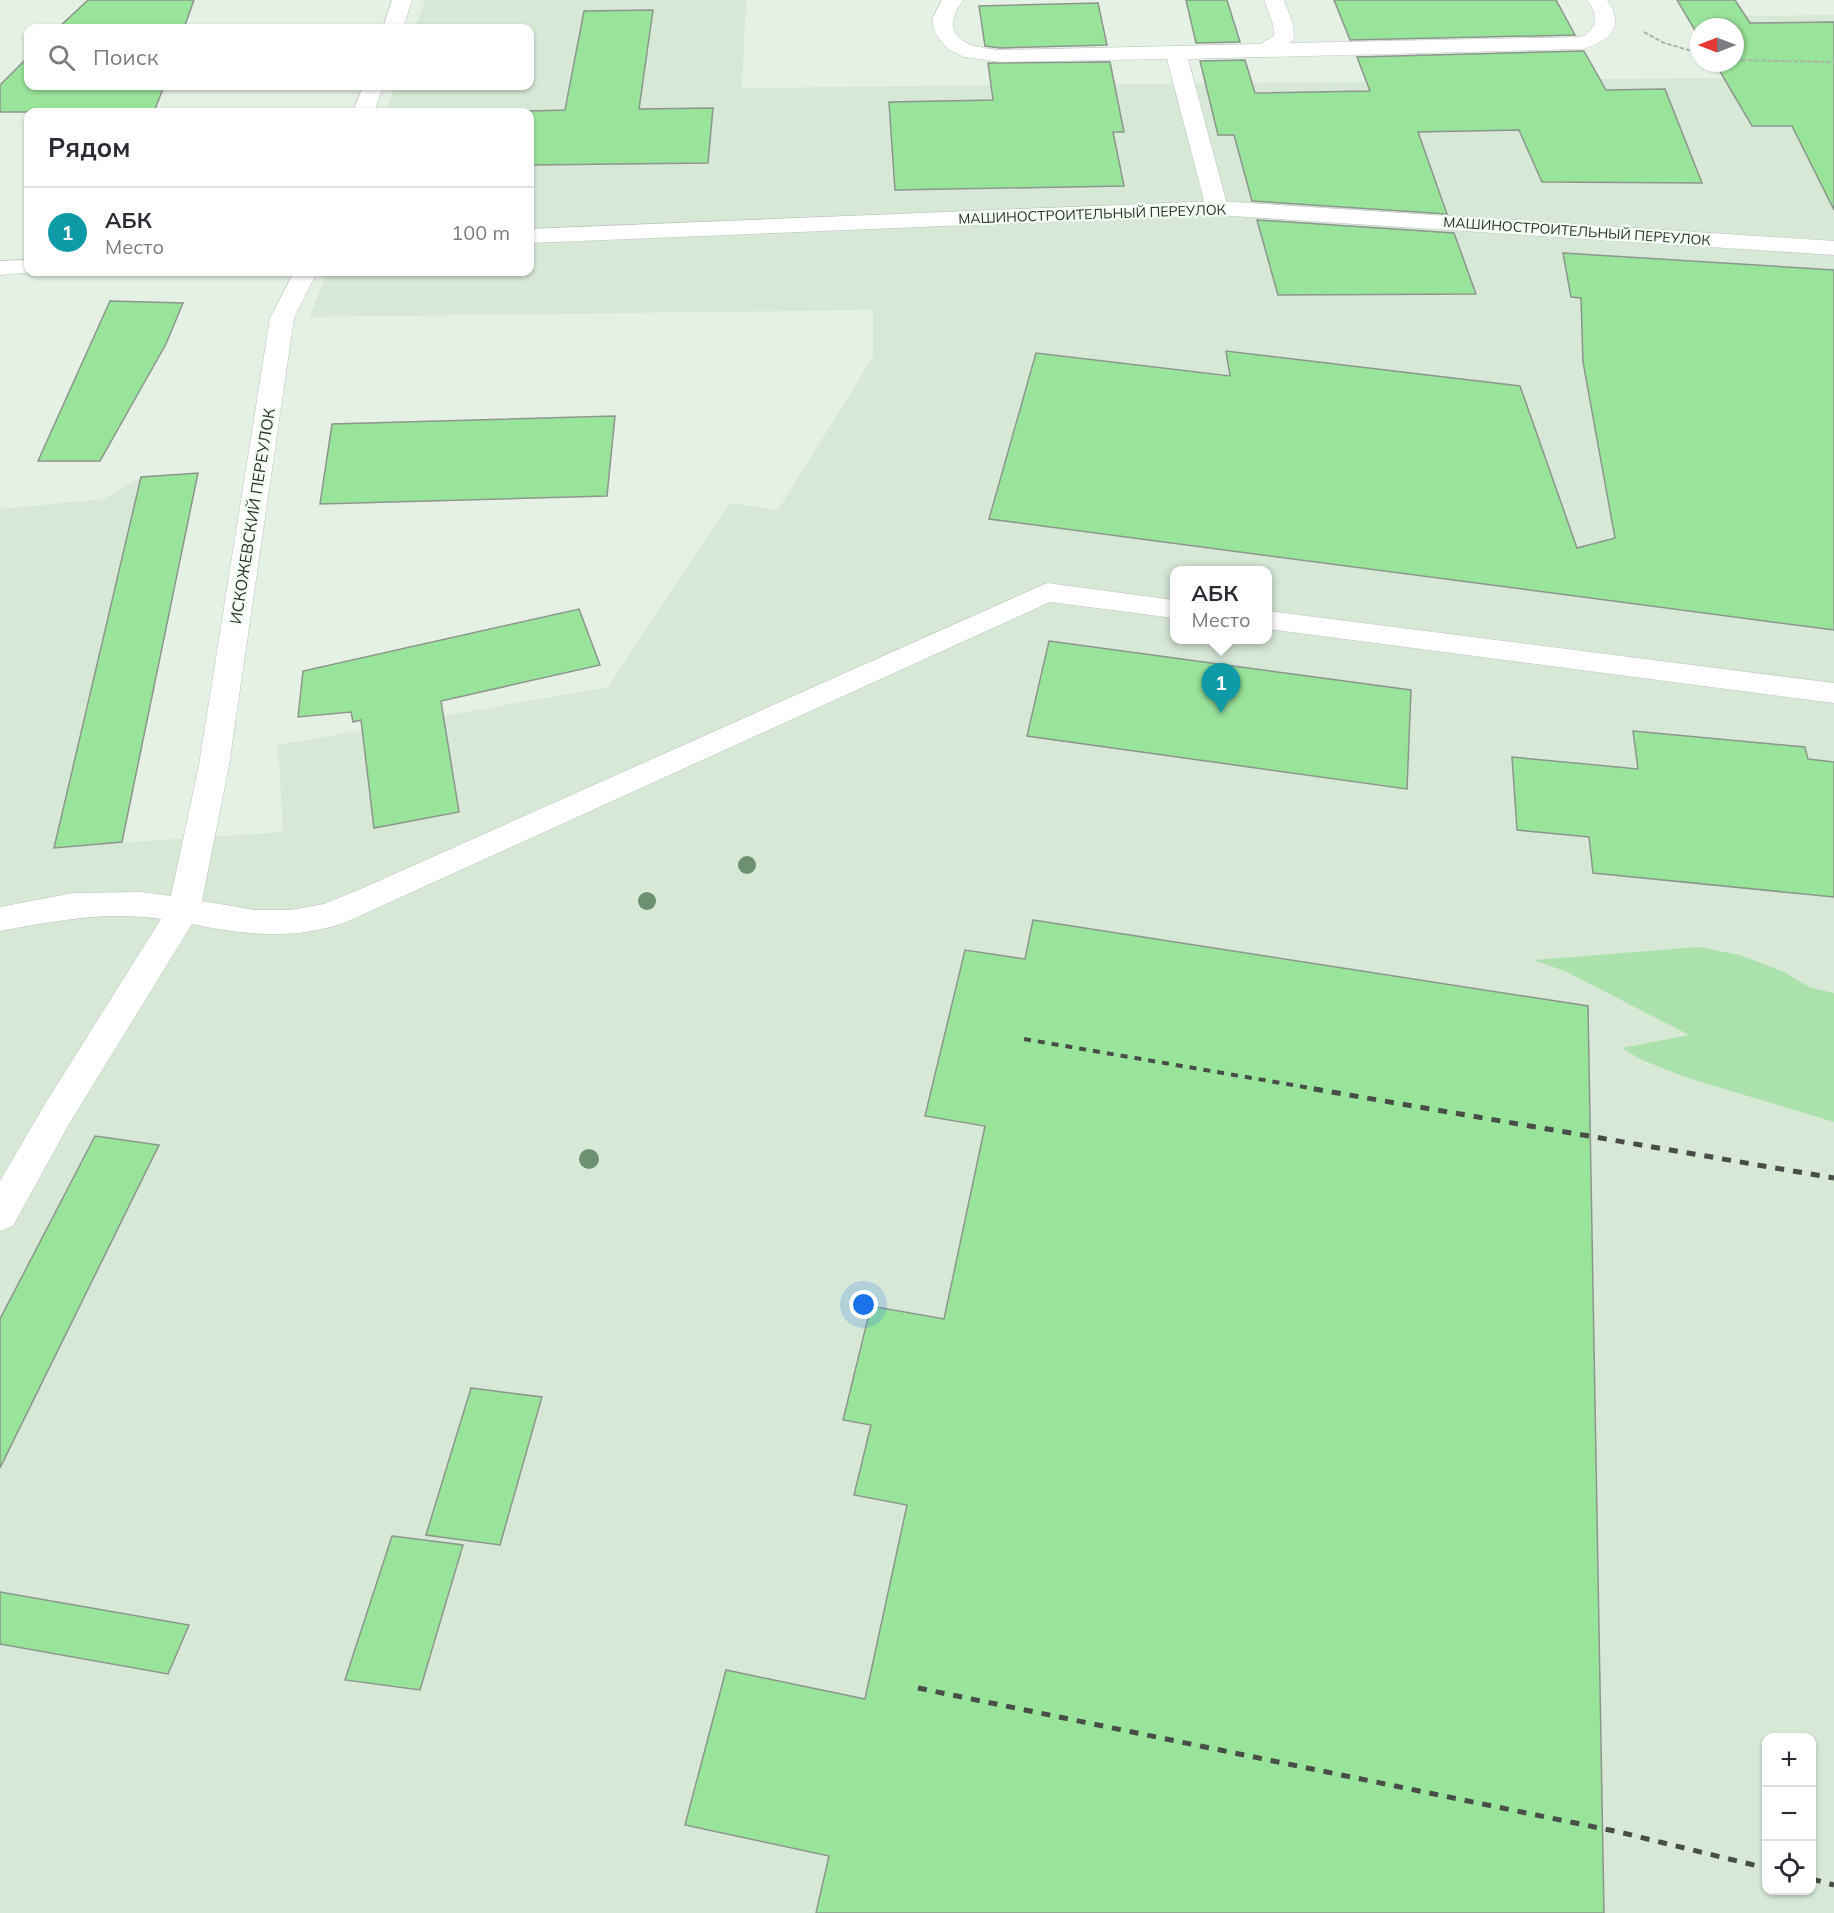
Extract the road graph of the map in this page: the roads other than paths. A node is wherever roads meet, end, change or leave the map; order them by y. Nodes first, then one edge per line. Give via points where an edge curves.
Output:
1 (402, 0) edge
2 (953, 0) edge
3 (1274, 0) edge
4 (1601, 4) edge
5 (394, 24) edge
6 (1261, 51) junction
7 (1176, 53) junction
8 (372, 90) edge
9 (365, 108) edge
10 (1217, 208) junction
11 (534, 236) edge
12 (1834, 248) edge
13 (24, 267) edge
14 (0, 268) edge
15 (303, 276) edge
16 (1170, 608) edge
17 (1272, 622) edge
18 (1834, 693) edge
19 (184, 910) junction
20 (0, 919) edge
21 (0, 1215) edge

1 - 5 street
2 - 7 street via 942,14 945,33 950,42 978,54
3 - 6 street via 1284,38
4 - 6 street via 1607,17 1604,30 1582,43
6 - 7 street
7 - 10 street
8 - 9 street
10 - 11 street, МАШИНОСТРОИТЕЛЬНЫЙ ПЕРЕУЛОК
10 - 12 street, МАШИНОСТРОИТЕЛЬНЫЙ ПЕРЕУЛОК
13 - 14 street
15 - 19 street, ИСКОЖЕВСКИЙ ПЕРЕУЛОК via 282,318 214,765
16 - 19 street via 1047,592 325,916 282,923 235,921
17 - 18 street
19 - 20 street via 142,904 73,905
19 - 21 street via 63,1104

